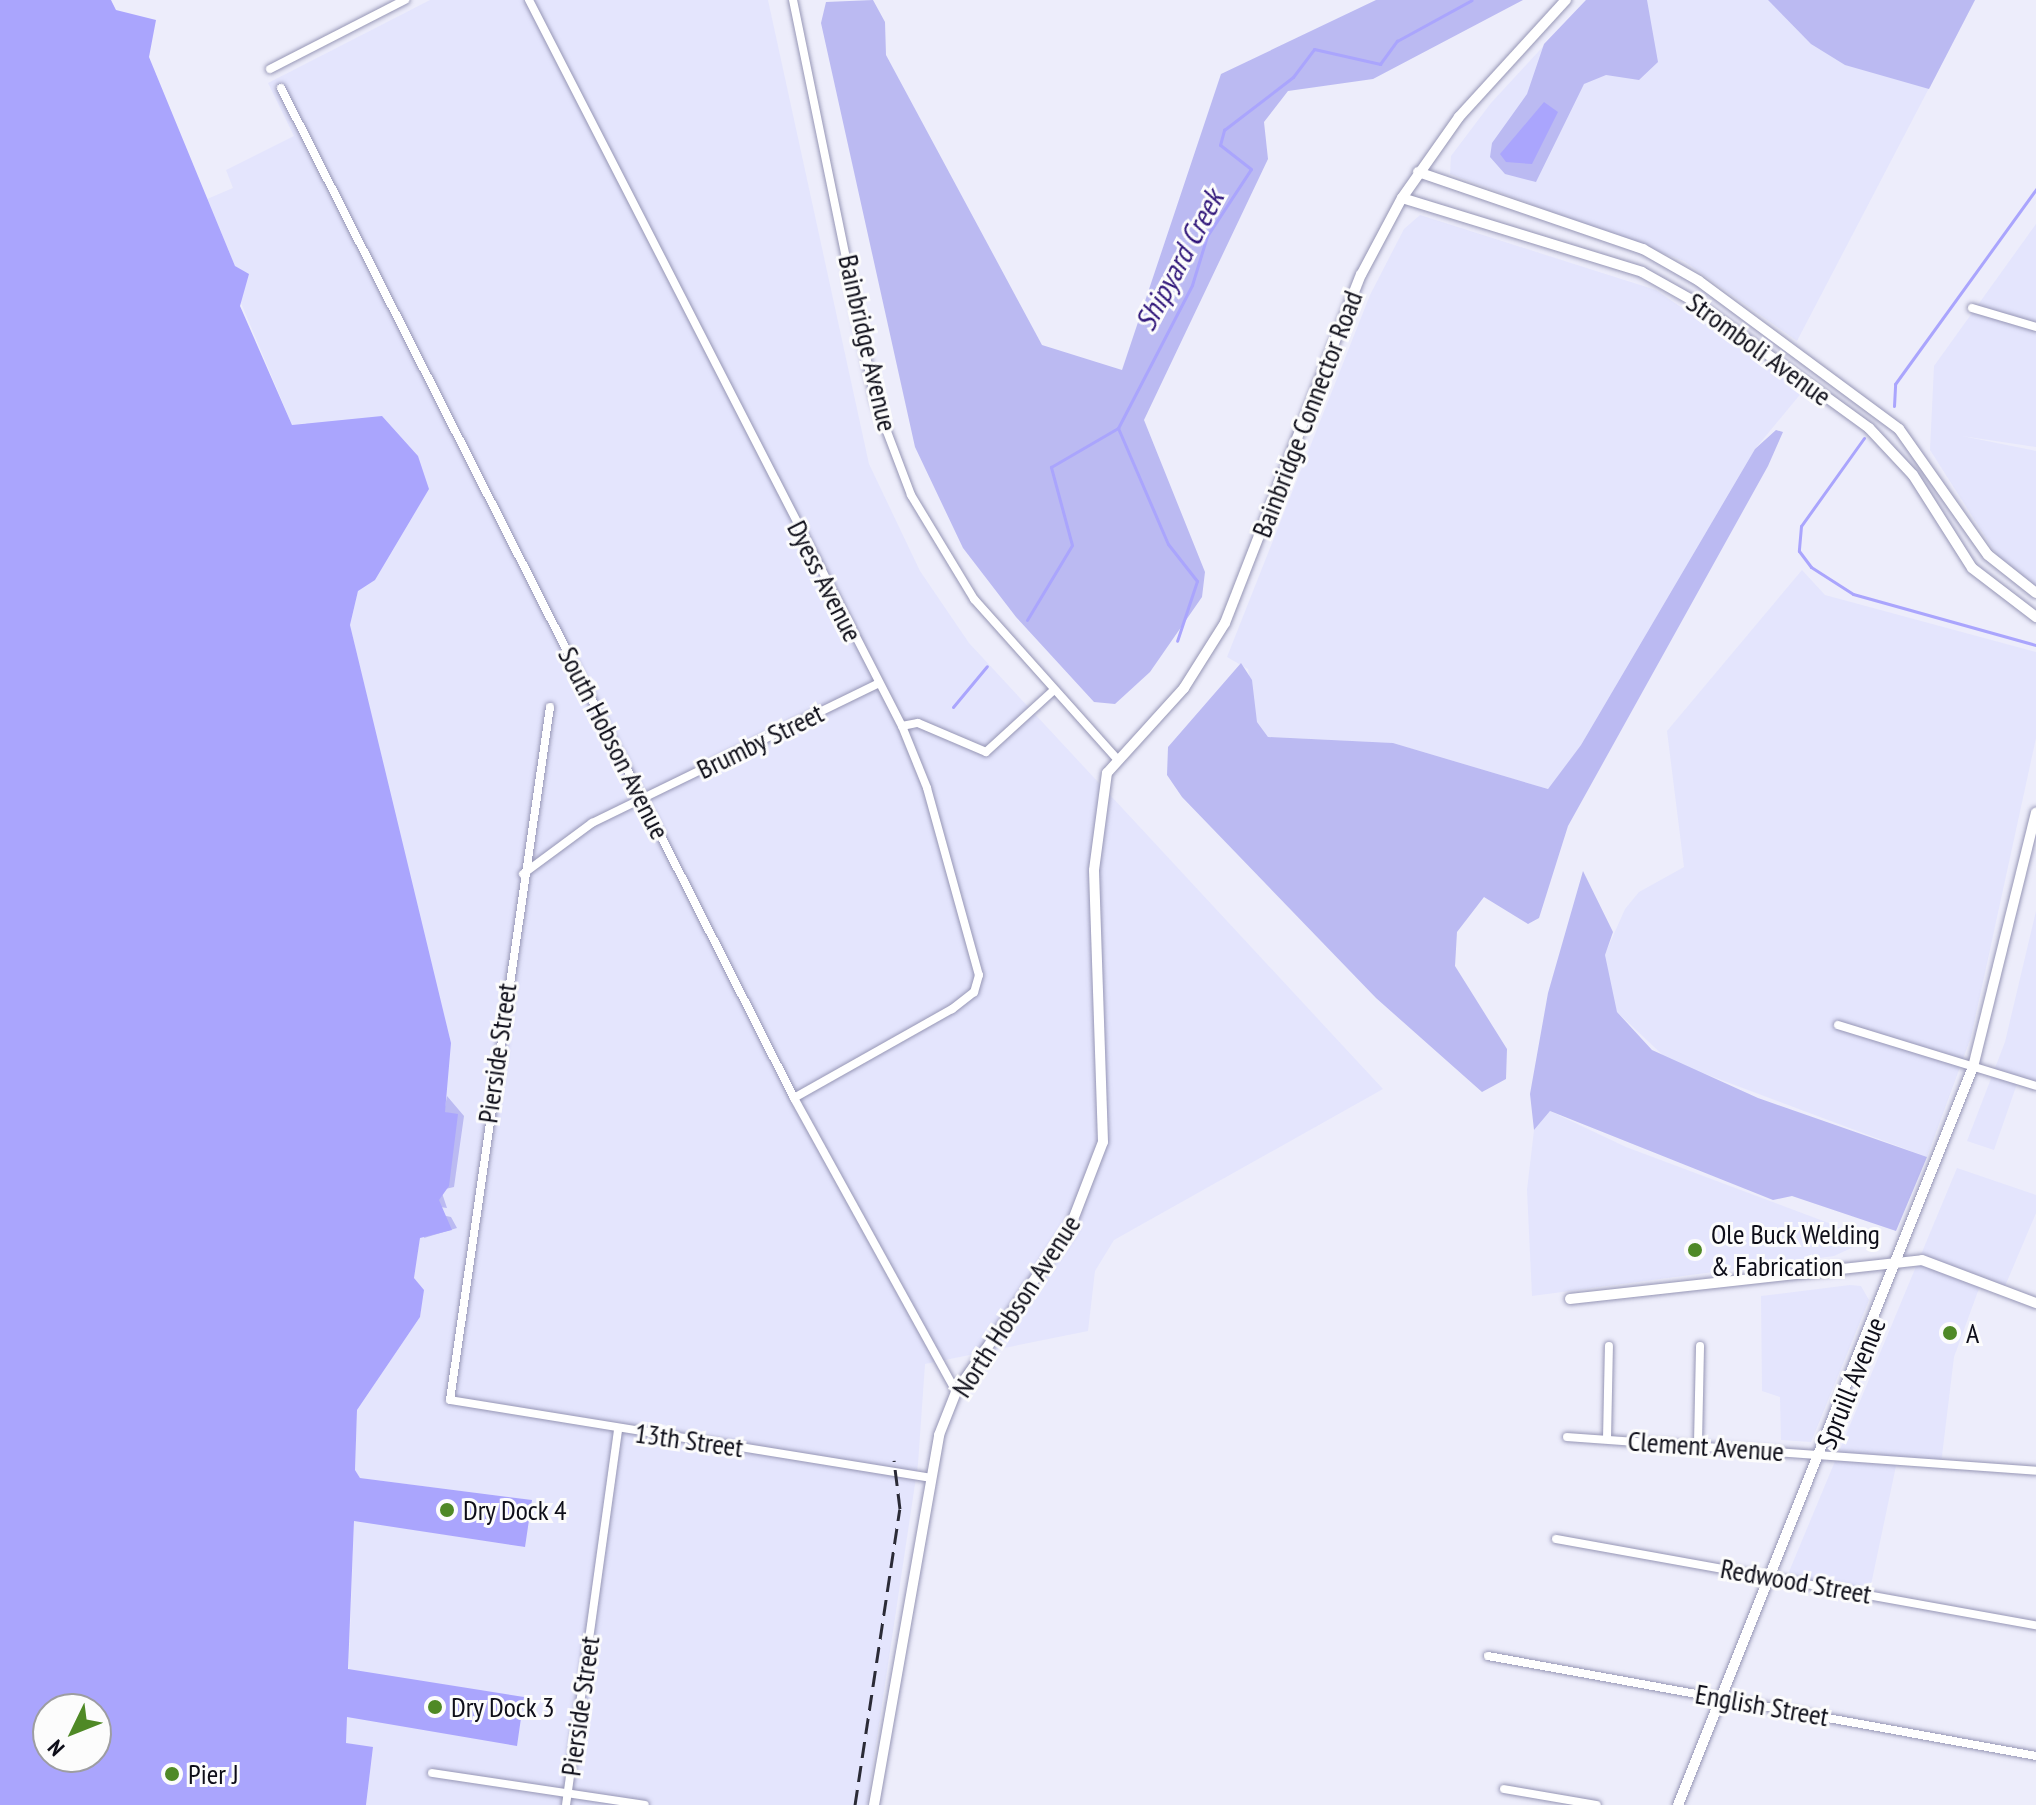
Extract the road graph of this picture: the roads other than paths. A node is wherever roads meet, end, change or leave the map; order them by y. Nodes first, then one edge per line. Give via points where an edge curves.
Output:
1 (405, 0) edge
2 (529, 0) edge
3 (793, 0) edge
4 (1566, 0) edge
5 (270, 69) dead end
6 (281, 88) dead end
7 (1418, 172) junction
8 (1402, 198) junction
9 (1972, 308) dead end
10 (2036, 327) edge
11 (2036, 593) edge
12 (2036, 617) edge
13 (877, 684) junction
14 (1054, 690) junction
15 (550, 707) dead end
16 (902, 726) junction
17 (1117, 759) junction
18 (643, 799) junction
19 (2036, 813) edge
20 (523, 874) junction
21 (1838, 1025) dead end
22 (1973, 1067) junction
23 (2036, 1086) edge
24 (794, 1098) junction
25 (1899, 1263) junction
26 (1570, 1299) dead end
27 (2036, 1303) edge
28 (1609, 1346) dead end
29 (1700, 1346) dead end
30 (956, 1392) junction
31 (450, 1400) joint
32 (618, 1430) junction
33 (1567, 1437) dead end
34 (1607, 1439) junction
35 (1698, 1443) junction
36 (1822, 1455) junction
37 (2036, 1471) edge
38 (928, 1477) junction
39 (1556, 1539) dead end
40 (1770, 1576) junction
41 (2036, 1625) edge
42 (1488, 1656) dead end
43 (1723, 1698) junction
44 (2036, 1756) edge
45 (432, 1773) dead end
46 (1504, 1789) dead end
47 (568, 1792) junction
48 (566, 1805) edge
49 (645, 1805) edge
50 (874, 1805) edge
51 (1597, 1805) edge
52 (1678, 1805) edge

1 - 5 street
2 - 13 street, Dyess Avenue
3 - 14 street, Bainbridge Avenue via 880,414 911,495 952,567
4 - 7 street, Bainbridge Connector Road via 1501,69
6 - 18 street, South Hobson Avenue
7 - 8 street, Bainbridge Connector Road
7 - 11 street, Stromboli Avenue via 1643,249 1712,290 1875,409 1936,472 1988,555
8 - 12 street, Stromboli Avenue via 1642,272 1697,303 1869,428 1913,475 1972,568
8 - 17 street, Bainbridge Connector Road via 1352,296 1225,623 1184,688
9 - 10 street
13 - 16 street, Dyess Avenue
13 - 18 street, Brumby Street
14 - 16 street via 986,752 918,723
14 - 17 street, Bainbridge Avenue
15 - 20 street, Pierside Street
16 - 24 street, Dyess Avenue via 927,788 979,975 974,992
17 - 30 street, North Hobson Avenue via 1102,787 1094,870 1105,1068 1103,1142 1092,1184 1009,1326
18 - 20 street, Brumby Street via 562,840
18 - 24 street, South Hobson Avenue
19 - 22 street, Spruill Avenue
20 - 31 street, Pierside Street
21 - 22 street
22 - 23 street
22 - 25 street, Spruill Avenue
24 - 30 street, South Hobson Avenue
25 - 26 street
25 - 27 street via 1922,1260
25 - 36 street, Spruill Avenue
28 - 34 street
29 - 35 street
30 - 38 street, North Hobson Avenue
31 - 32 street, 13th Street
32 - 38 street, 13th Street
32 - 47 street, Pierside Street
33 - 34 street, Clement Avenue
34 - 35 street, Clement Avenue
35 - 36 street, Clement Avenue
36 - 37 street, Clement Avenue
36 - 40 street, Spruill Avenue
38 - 50 street, North Hobson Avenue
39 - 40 street, Redwood Street
40 - 41 street, Redwood Street
40 - 43 street, Spruill Avenue
42 - 43 street, English Street
43 - 44 street, English Street
43 - 52 street, Spruill Avenue
45 - 47 street
46 - 51 street
47 - 48 street, Pierside Street
47 - 49 street

